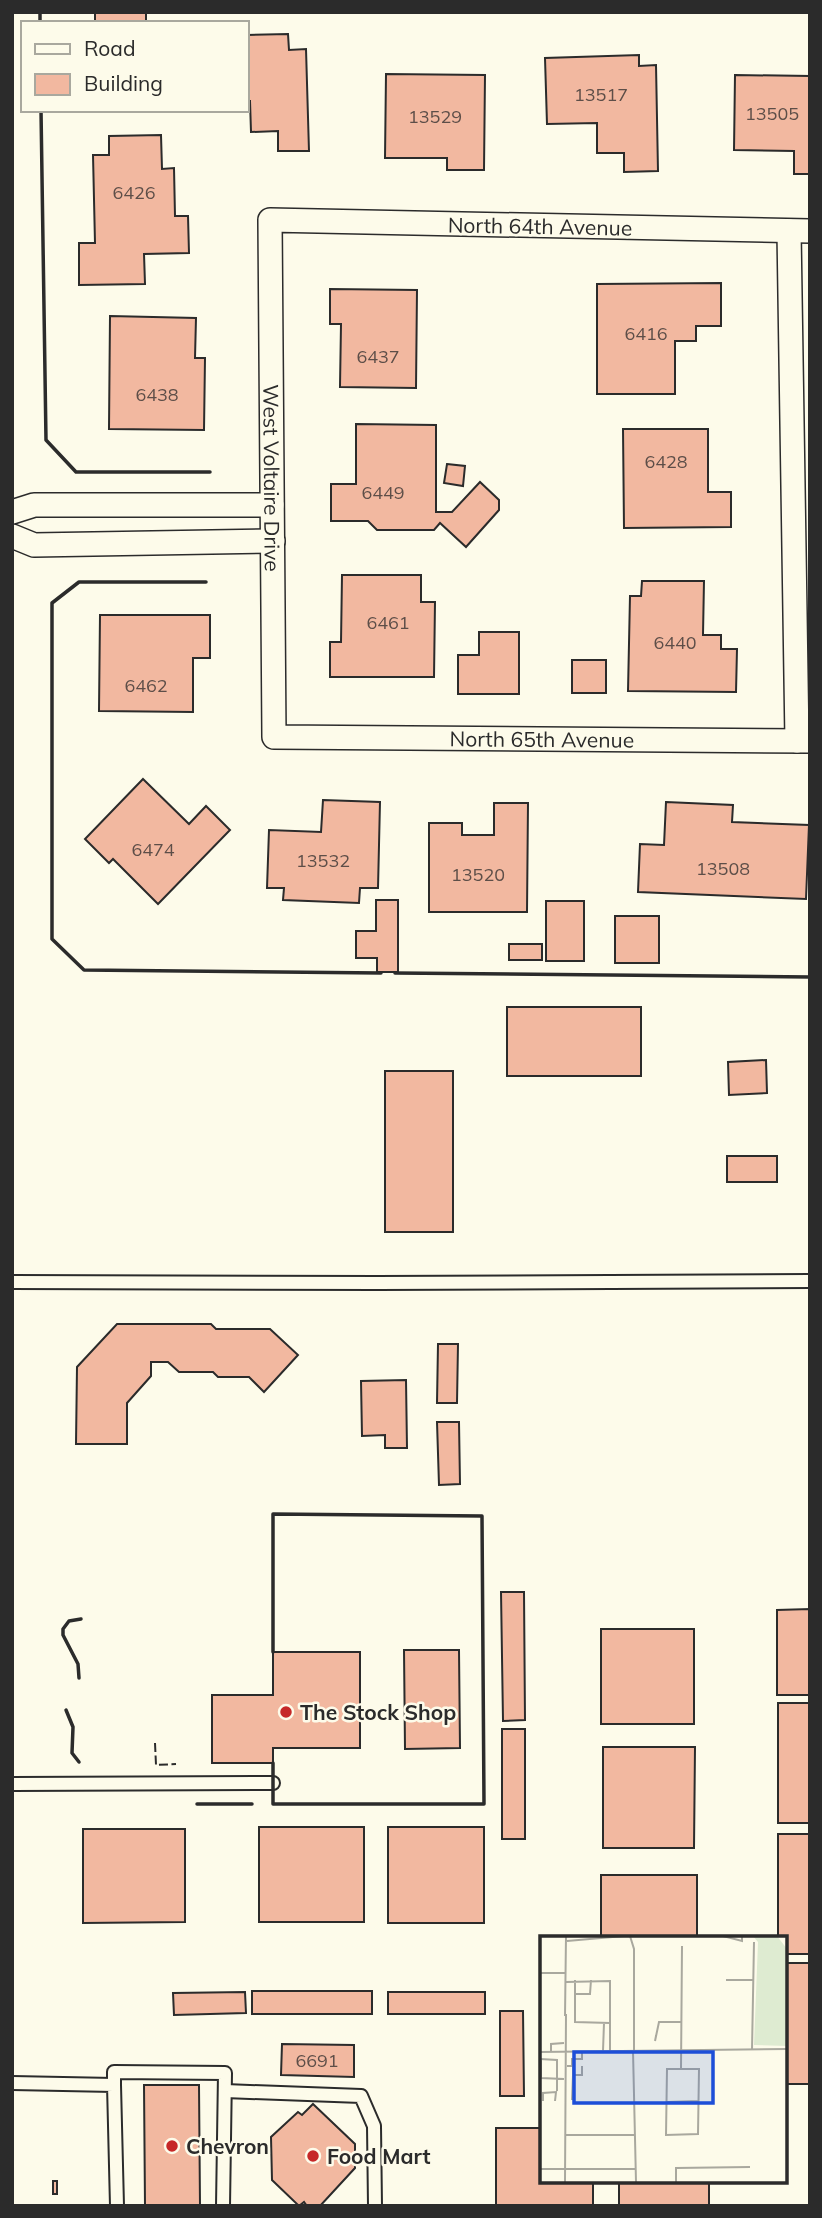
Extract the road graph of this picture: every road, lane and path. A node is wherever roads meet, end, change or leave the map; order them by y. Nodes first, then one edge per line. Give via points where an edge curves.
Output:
1 (270, 220) joint
2 (799, 231) edge
3 (150, 505) junction
4 (272, 505) junction
5 (12, 512) edge
6 (12, 536) edge
7 (273, 541) junction
8 (150, 542) junction
9 (274, 737) joint
10 (803, 741) edge
11 (810, 1281) edge
12 (12, 1282) edge
13 (273, 1783) dead end
14 (12, 1784) edge
15 (12, 2083) edge
16 (114, 2085) junction
17 (225, 2091) junction
18 (117, 2206) edge
19 (223, 2206) edge
20 (375, 2206) edge

1 - 2 street, North 64th Avenue
1 - 4 street, West Voltaire Drive
2 - 10 street
3 - 4 street
3 - 5 street via 34,505
3 - 8 street
4 - 7 street, West Voltaire Drive
6 - 8 street via 34,545
7 - 8 street
7 - 9 street, West Voltaire Drive
9 - 10 street, North 65th Avenue
11 - 12 lane
13 - 14 lane
15 - 16 lane
16 - 17 lane via 114,2072 225,2073
16 - 18 lane
17 - 19 lane
17 - 20 lane via 361,2096 374,2126

